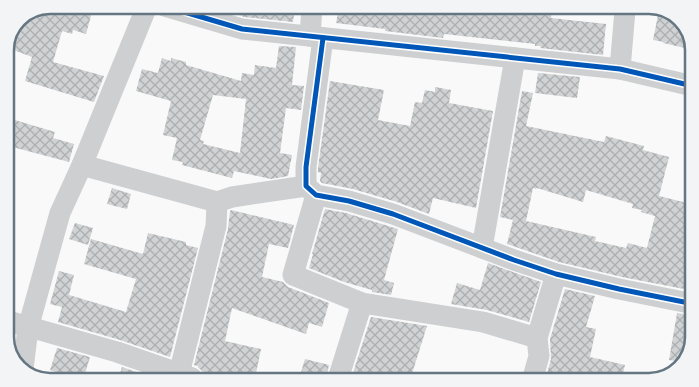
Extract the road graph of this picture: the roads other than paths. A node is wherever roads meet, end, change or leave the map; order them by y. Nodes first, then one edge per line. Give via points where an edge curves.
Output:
1 (144, 14) edge
2 (191, 14) edge
3 (313, 14) edge
4 (625, 14) edge
5 (316, 37) junction
6 (515, 58) junction
7 (620, 69) junction
8 (685, 84) edge
9 (82, 165) junction
10 (311, 191) junction
11 (217, 202) junction
12 (482, 248) junction
13 (556, 274) junction
14 (685, 301) edge
15 (362, 303) junction
16 (14, 323) edge
17 (28, 328) junction
18 (538, 338) junction
19 (24, 363) edge
20 (176, 373) edge
21 (186, 373) edge
22 (340, 373) edge
23 (534, 373) edge

1 - 9 street
2 - 5 street via 242,29
3 - 5 street
4 - 7 street
5 - 6 street
5 - 10 street via 306,167
6 - 7 street
6 - 12 street
7 - 8 street
9 - 11 street
9 - 17 street via 60,213
10 - 11 street via 232,197
10 - 12 street via 393,214
10 - 15 street via 293,275
11 - 21 street via 216,226
12 - 13 street
13 - 14 street
13 - 18 street
15 - 18 street via 482,322
15 - 22 street
16 - 17 street
17 - 19 street
17 - 20 street via 117,352
18 - 23 street via 539,356

